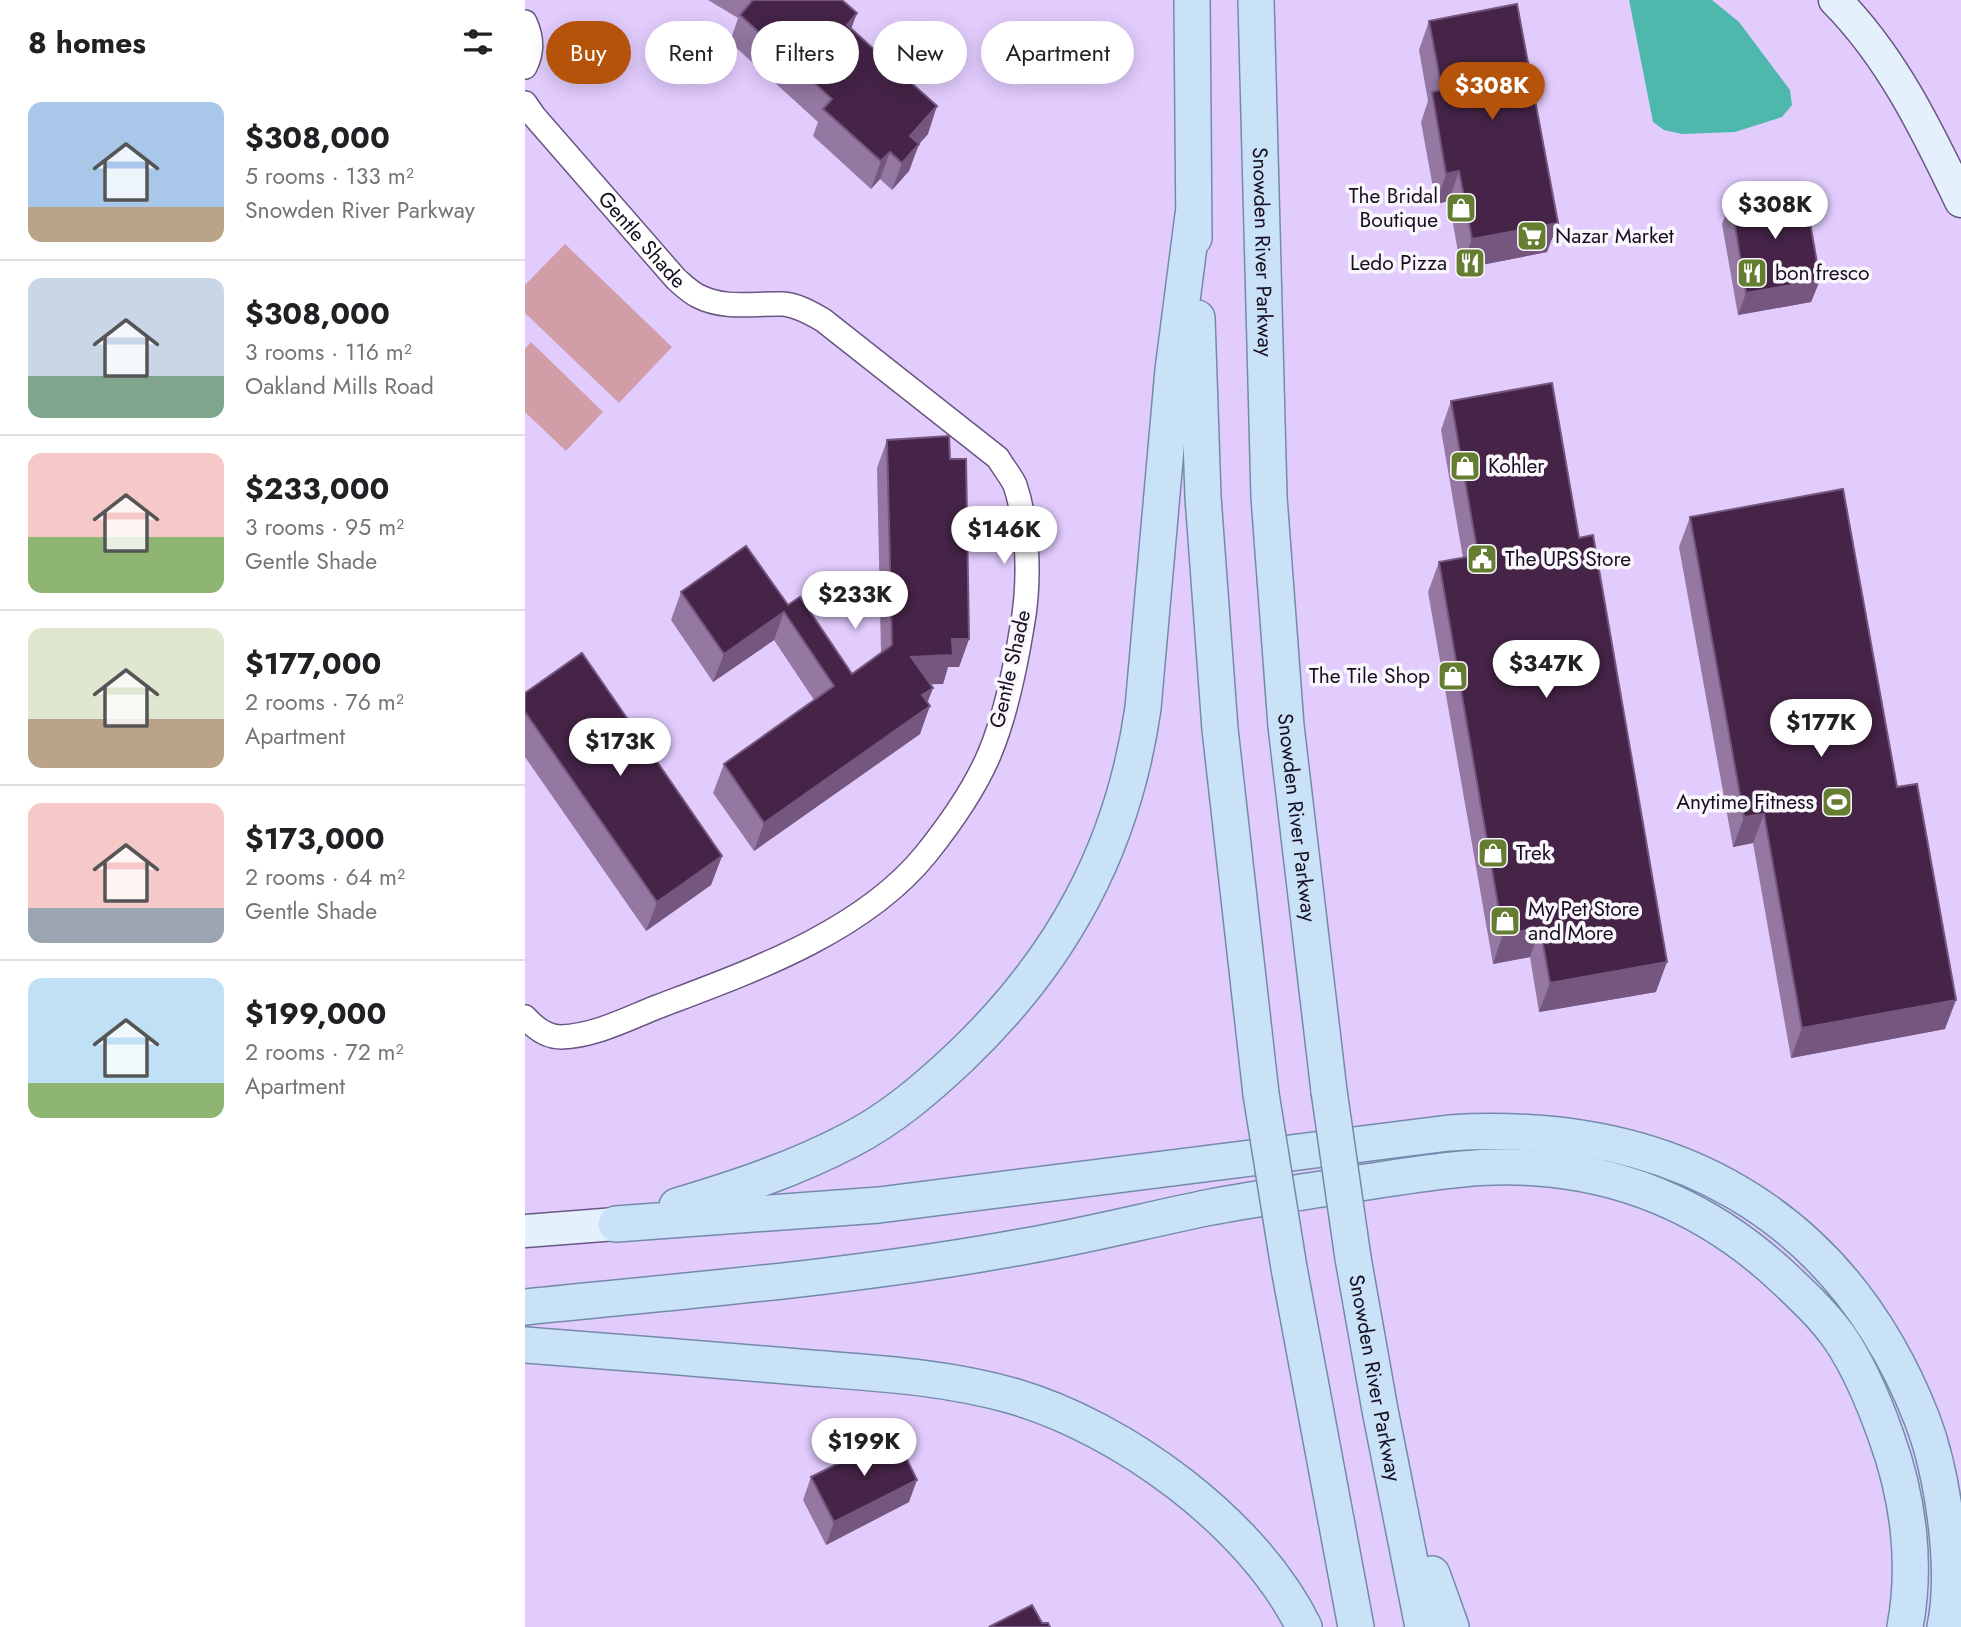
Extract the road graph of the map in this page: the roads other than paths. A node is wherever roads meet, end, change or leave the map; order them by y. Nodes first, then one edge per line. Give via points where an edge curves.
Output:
1 (1192, 0) edge
2 (1256, 0) edge
3 (1835, 0) edge
4 (525, 22) edge
5 (525, 66) edge
6 (525, 103) edge
7 (1961, 201) edge
8 (1193, 215) junction
9 (525, 1017) edge
10 (616, 1224) junction
11 (525, 1231) edge
12 (525, 1307) edge
13 (525, 1345) edge
14 (1380, 1410) junction
15 (1304, 1627) edge
16 (1356, 1627) edge
17 (1423, 1627) edge
18 (1451, 1627) edge
19 (1905, 1627) edge
20 (1945, 1627) edge

1 - 8 main road
2 - 14 main road, Snowden River Parkway, bridge via 1269,496 1286,726 1328,1091
3 - 7 street via 1878,51 1910,101
4 - 5 street via 532,48
6 - 9 street, Gentle Shade via 676,279 697,296 745,307 786,304 807,311 998,458 1014,482 1020,508 1027,586 1019,649 989,755 964,801 925,855 885,894 841,925 745,974 593,1032 559,1037 541,1031
8 - 10 main road via 1173,370 1137,747 1117,820 1083,899 1019,996 940,1076 894,1114 851,1140 748,1185
8 - 16 main road, bridge via 1203,497 1220,729 1261,1094
10 - 11 street
10 - 20 main road via 879,1205 1449,1132 1536,1131 1633,1148 1716,1180 1762,1208 1839,1275 1871,1319 1897,1360 1933,1448 1948,1562
12 - 19 main road via 888,1270 1212,1207 1454,1168 1586,1173 1627,1183 1699,1214 1741,1241 1810,1303 1839,1338 1878,1414 1906,1506
13 - 15 main road via 895,1375 1014,1396 1109,1435 1187,1489 1273,1578
14 - 17 main road, Snowden River Parkway
14 - 18 main road

